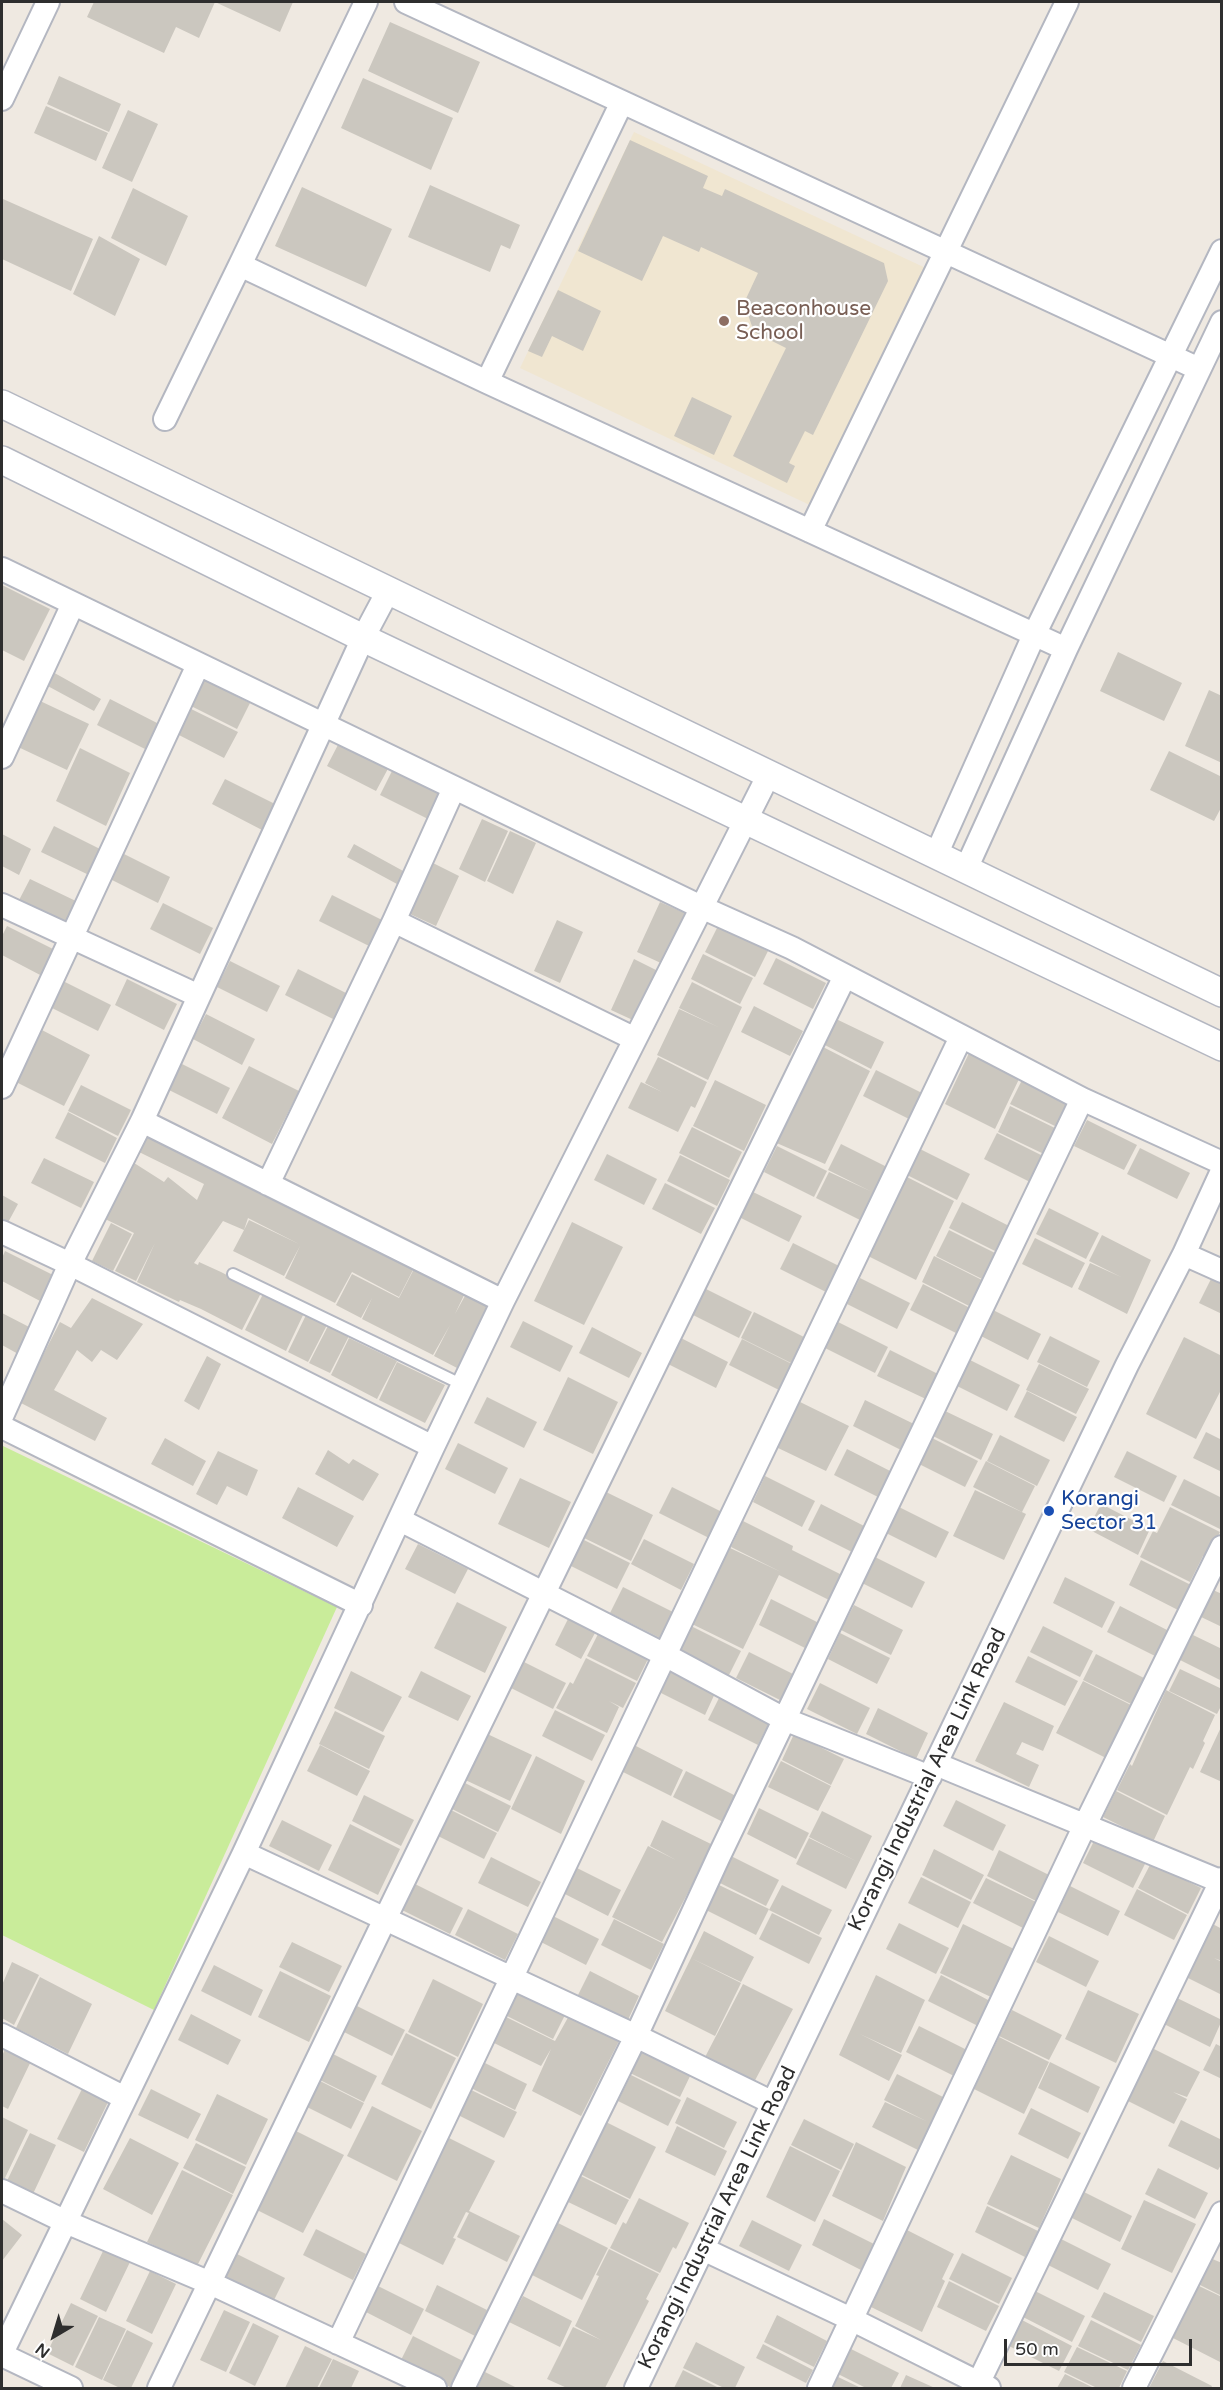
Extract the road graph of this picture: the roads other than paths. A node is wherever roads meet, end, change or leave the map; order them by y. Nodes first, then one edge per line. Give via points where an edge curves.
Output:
1 (48, 2) edge
2 (366, 2) edge
3 (406, 2) edge
4 (1067, 2) edge
5 (2, 99) edge
6 (622, 102) junction
7 (1221, 251) edge
8 (946, 252) junction
9 (240, 264) junction
10 (1221, 322) edge
11 (1169, 356) junction
12 (1199, 369) junction
13 (487, 382) junction
14 (2, 404) edge
15 (165, 419) dead end
16 (2, 460) edge
17 (810, 531) junction
18 (2, 569) edge
19 (388, 591) junction
20 (74, 604) junction
21 (1034, 634) junction
22 (363, 638) junction
23 (1066, 649) junction
24 (198, 665) junction
25 (322, 724) junction
26 (2, 757) edge
27 (769, 774) junction
28 (454, 788) junction
29 (745, 819) junction
30 (936, 855) junction
31 (966, 869) junction
32 (2, 905) edge
33 (700, 907) junction
34 (394, 921) junction
35 (71, 937) junction
36 (845, 976) junction
37 (1221, 993) edge
38 (199, 996) junction
39 (962, 1037) junction
40 (635, 1039) junction
41 (1221, 1047) edge
42 (2, 1088) edge
43 (1082, 1099) junction
44 (142, 1121) junction
45 (1221, 1163) edge
46 (1221, 1171) edge
47 (268, 1184) junction
48 (2, 1232) edge
49 (1184, 1254) junction
50 (70, 1264) junction
51 (1221, 1271) edge
52 (232, 1274) dead end
53 (503, 1300) junction
54 (464, 1385) junction
55 (2, 1416) edge
56 (2, 1427) edge
57 (433, 1447) junction
58 (400, 1520) junction
59 (1221, 1547) edge
60 (543, 1594) junction
61 (361, 1605) junction
62 (665, 1655) junction
63 (784, 1719) junction
64 (933, 1770) junction
65 (1085, 1825) junction
66 (244, 1853) junction
67 (1221, 1881) edge
68 (385, 1919) junction
69 (512, 1979) junction
70 (2, 2035) edge
71 (636, 2036) junction
72 (125, 2098) junction
73 (773, 2103) junction
74 (2, 2191) edge
75 (1221, 2213) edge
76 (66, 2222) junction
77 (703, 2249) junction
78 (210, 2283) junction
79 (853, 2320) junction
80 (338, 2343) junction
81 (2, 2354) edge
82 (981, 2387) edge
83 (71, 2388) edge
84 (159, 2388) edge
85 (435, 2388) edge
86 (463, 2388) edge
87 (636, 2388) edge
88 (819, 2388) edge
89 (1134, 2388) edge

1 - 5 street
2 - 9 street
3 - 6 street
4 - 8 street
6 - 8 street
6 - 13 street
7 - 11 street
8 - 11 street
8 - 17 street
9 - 13 street
9 - 15 street
10 - 12 street
11 - 12 street
11 - 21 street
12 - 23 street
13 - 17 street
14 - 19 street
16 - 22 street
17 - 21 street
18 - 20 street
19 - 22 street
19 - 27 street
20 - 24 street
20 - 26 street
21 - 23 street
21 - 30 street
22 - 25 street
22 - 29 street
23 - 31 street
24 - 25 street
24 - 35 street
25 - 28 street
25 - 38 street
27 - 29 street
27 - 30 street
28 - 33 street
28 - 34 street
29 - 33 street
29 - 41 street
30 - 31 street
31 - 37 street
32 - 35 street
33 - 36 street
33 - 40 street
34 - 40 street
34 - 47 street
35 - 38 street
35 - 42 street
36 - 39 street
36 - 60 street
38 - 44 street
39 - 43 street
39 - 62 street
40 - 53 street
43 - 45 street
43 - 63 street
44 - 47 street
44 - 50 street
46 - 49 street, Korangi Industrial Area Link Road
47 - 53 street
48 - 50 street
49 - 51 street
49 - 64 street, Korangi Industrial Area Link Road
50 - 55 street
50 - 57 street
52 - 54 lane
53 - 54 street
54 - 57 street
56 - 61 street
57 - 58 street
58 - 60 street
58 - 61 street
59 - 65 street
60 - 62 street
60 - 68 street
61 - 66 street
62 - 63 street
62 - 69 street
63 - 64 street
63 - 71 street
64 - 65 street
64 - 73 street, Korangi Industrial Area Link Road
65 - 67 street
65 - 79 street
66 - 68 street
66 - 72 street
67 - 82 street
68 - 69 street
68 - 78 street
69 - 71 street
69 - 80 street
70 - 72 street
71 - 73 street
71 - 86 street
72 - 76 street
73 - 77 street, Korangi Industrial Area Link Road
74 - 76 street
75 - 89 street
76 - 78 street
76 - 81 street
77 - 79 street
77 - 87 street, Korangi Industrial Area Link Road
78 - 80 street
78 - 84 street
79 - 82 street
79 - 88 street
80 - 85 street
81 - 83 street

